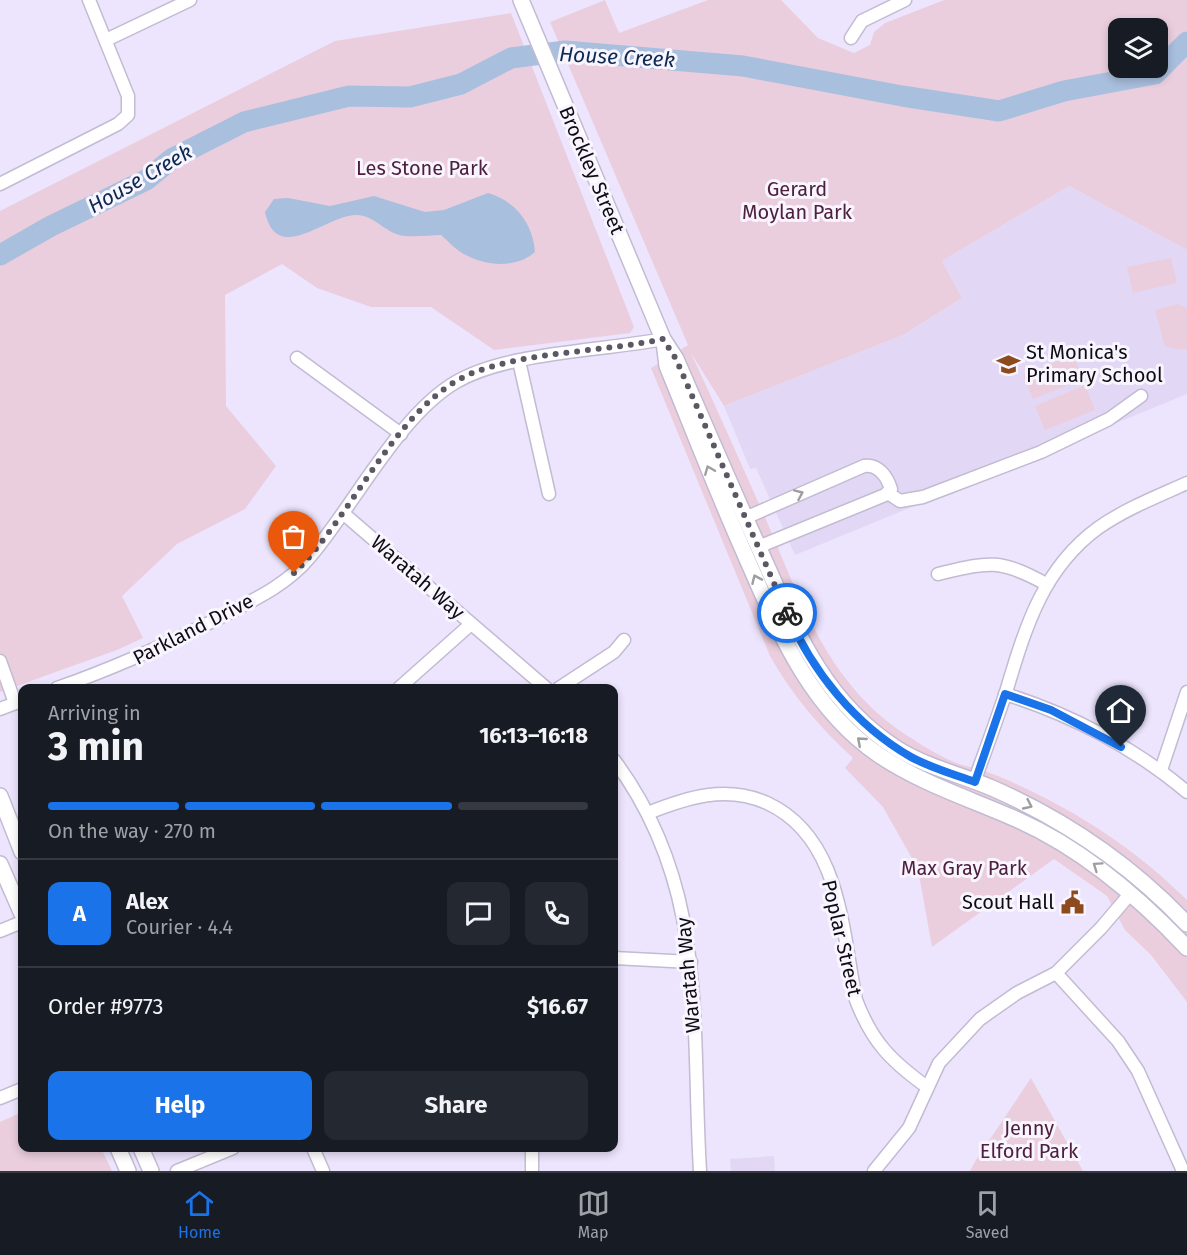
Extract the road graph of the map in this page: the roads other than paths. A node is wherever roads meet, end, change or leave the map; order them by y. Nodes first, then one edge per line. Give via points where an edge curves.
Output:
1 (89, 0) edge
2 (190, 0) edge
3 (521, 0) edge
4 (905, 0) edge
5 (851, 38) dead end
6 (106, 40) junction
7 (0, 184) edge
8 (663, 339) junction
9 (297, 358) dead end
10 (519, 361) junction
11 (1141, 396) dead end
12 (401, 434) junction
13 (1187, 483) edge
14 (888, 493) junction
15 (549, 494) dead end
16 (344, 514) junction
17 (739, 521) junction
18 (758, 547) junction
19 (938, 574) dead end
20 (1046, 584) junction
21 (471, 624) junction
22 (624, 640) dead end
23 (0, 661) edge
24 (69, 684) edge
25 (404, 684) edge
26 (541, 684) edge
27 (565, 684) edge
28 (1187, 692) edge
29 (1005, 694) junction
30 (18, 700) edge
31 (18, 702) edge
32 (0, 709) edge
33 (618, 766) edge
34 (1161, 770) junction
35 (975, 782) junction
36 (1187, 792) edge
37 (0, 796) edge
38 (969, 801) junction
39 (648, 813) junction
40 (18, 842) edge
41 (0, 864) edge
42 (1139, 880) junction
43 (1130, 894) junction
44 (18, 905) edge
45 (18, 923) edge
46 (1187, 924) edge
47 (0, 931) edge
48 (1187, 948) edge
49 (618, 958) edge
50 (691, 962) junction
51 (1056, 972) junction
52 (927, 1087) junction
53 (18, 1091) edge
54 (0, 1098) edge
55 (120, 1152) edge
56 (143, 1152) edge
57 (223, 1152) edge
58 (315, 1152) edge
59 (532, 1152) edge
60 (128, 1171) edge
61 (151, 1171) edge
62 (177, 1171) edge
63 (323, 1171) edge
64 (532, 1171) edge
65 (700, 1171) edge
66 (874, 1171) edge
67 (1183, 1171) edge

1 - 6 street
2 - 6 street
3 - 8 main road, Brockley Street
4 - 5 street via 862,21
6 - 7 street via 128,96 128,115 118,124
8 - 10 street, Parkland Drive
8 - 17 main road, Brockley Street via 676,359
9 - 12 street
10 - 12 street, Parkland Drive via 455,382 436,395
10 - 15 street
11 - 14 street via 1109,419 1031,456 924,497 900,501
12 - 16 street, Parkland Drive
13 - 20 street via 1136,505 1097,529 1060,563
17 -> 14 street via 864,466 879,470 890,485
14 - 18 street
16 - 21 street, Waratah Way
16 - 24 street, Parkland Drive via 308,560 273,588 118,667
17 - 18 main road, Brockley Street
38 -> 17 main road, Brockley Street via 878,755 826,705 778,631
18 - 35 main road, Brockley Street via 801,642 843,702 894,746 932,767
19 - 20 street via 998,564 1016,568
20 - 29 street via 1031,613
21 - 25 street
21 - 26 street, Waratah Way
22 - 27 street via 614,652
23 - 30 street
28 - 34 street
29 - 34 street via 1081,725
29 - 35 street
31 - 32 street
33 - 39 street, Waratah Way
34 - 36 street
35 - 38 main road
35 -> 42 main road, Brockley Street via 1047,813
37 - 40 main road
43 -> 38 main road, Brockley Street via 1070,847 1018,820
39 - 50 street, Waratah Way via 678,889
39 - 52 street, Poplar Street via 679,801 720,793 762,801 800,825 822,858 832,883 863,1017 883,1050
41 - 44 main road
42 - 43 main road
42 - 46 main road, Brockley Street
43 - 48 main road, Brockley Street
43 - 51 street
45 - 47 street
49 - 50 street
50 - 65 street, Waratah Way
51 - 52 street via 980,1019 939,1063
51 - 67 street via 1118,1041 1138,1071
52 - 66 street via 909,1128
53 - 54 street
55 - 60 main road
56 - 61 main road
57 - 62 street
58 - 63 street
59 - 64 street

